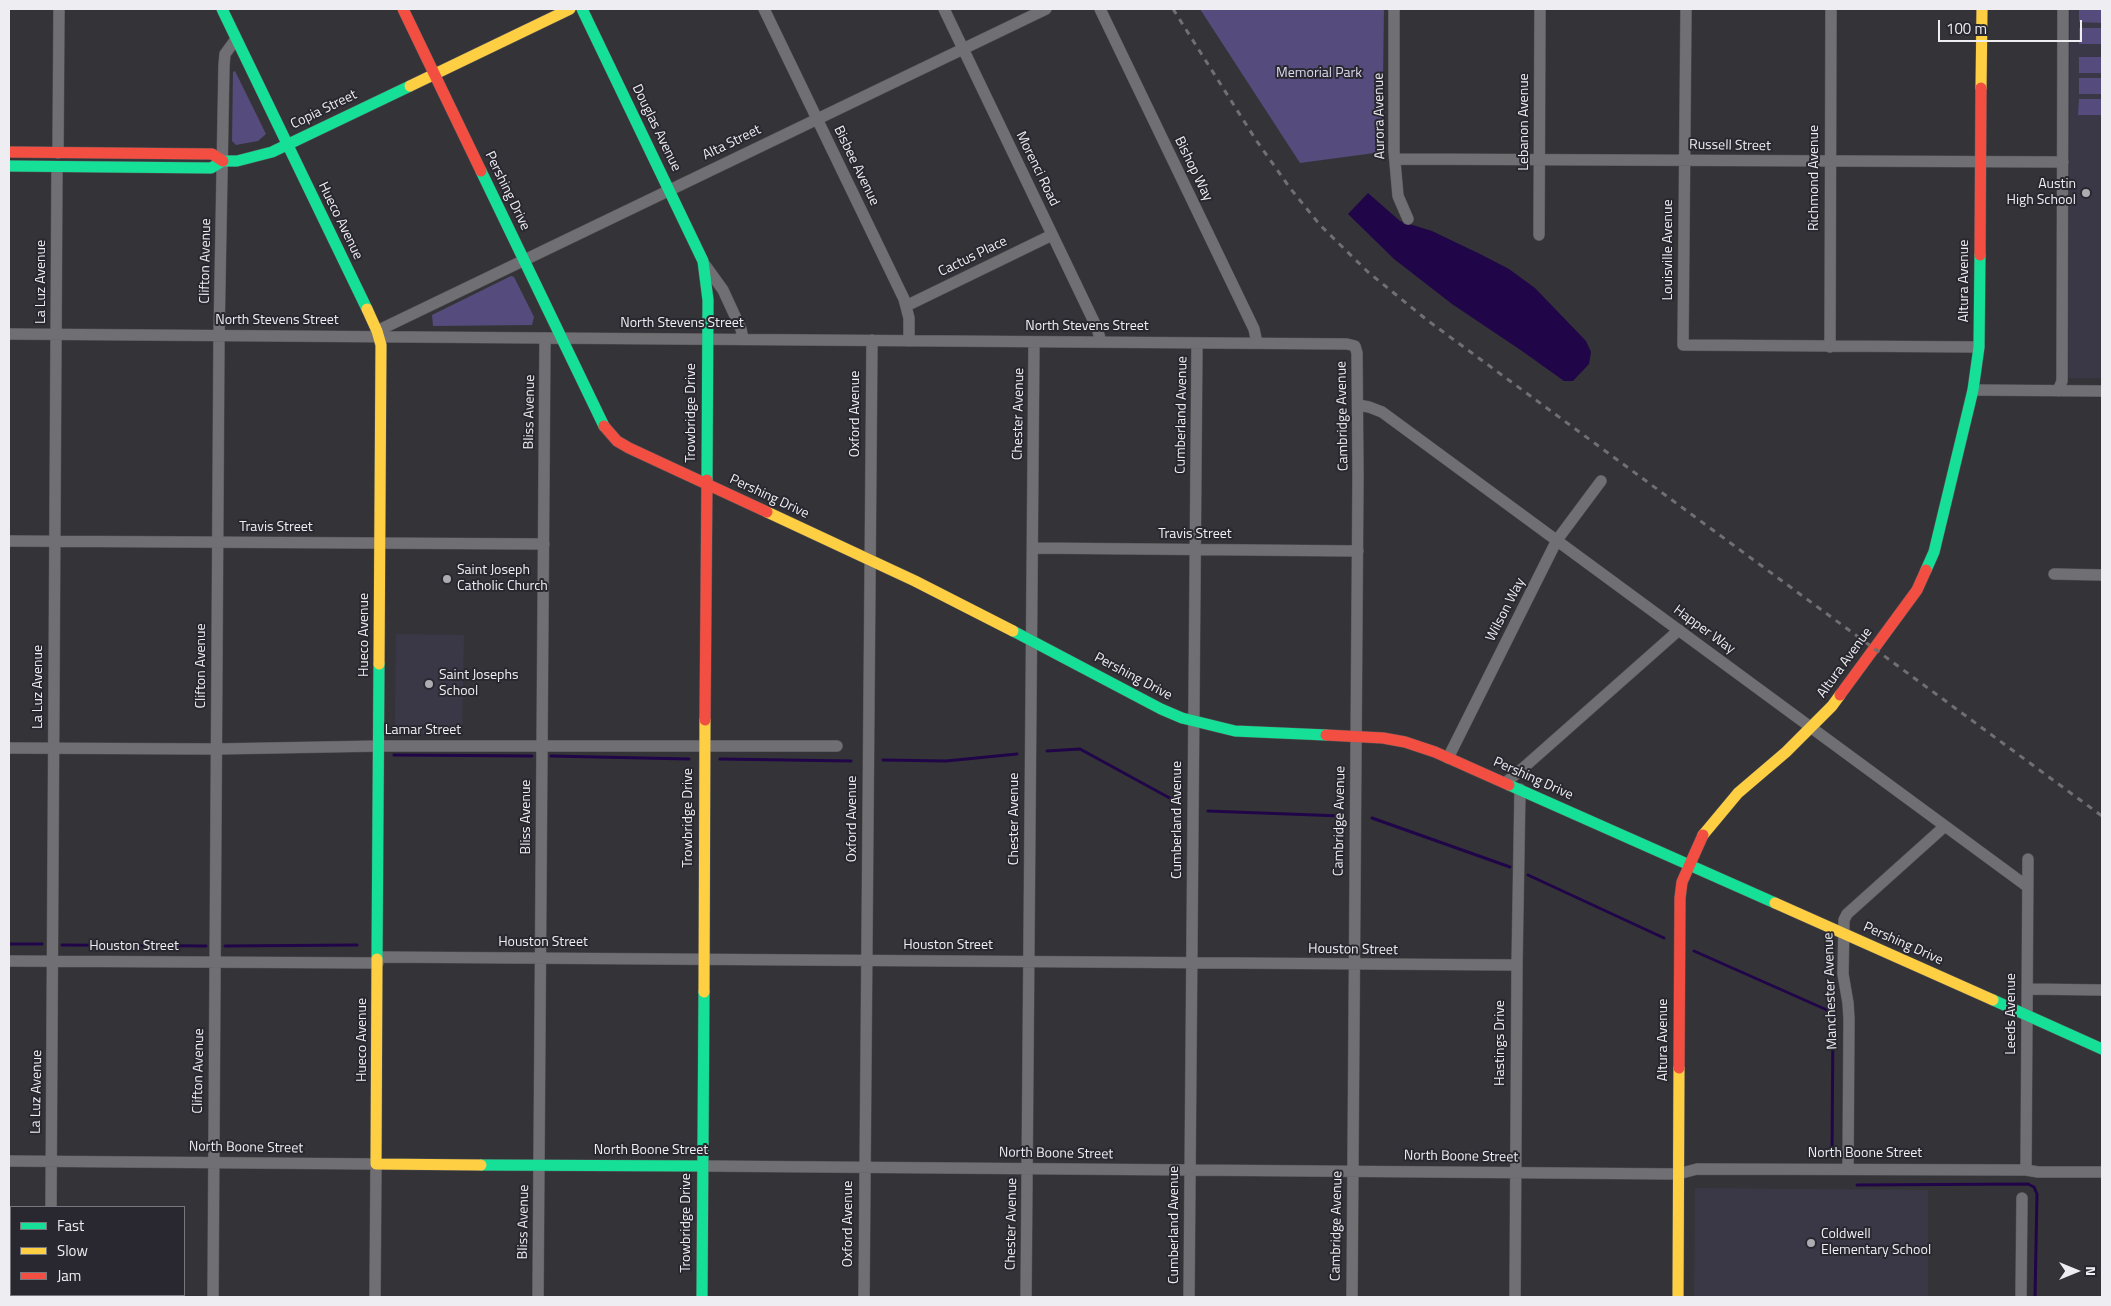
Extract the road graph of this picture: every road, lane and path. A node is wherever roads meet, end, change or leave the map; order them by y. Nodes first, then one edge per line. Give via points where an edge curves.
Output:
1 (59, 9) edge
2 (222, 9) edge
3 (403, 9) edge
4 (570, 9) edge
5 (582, 9) edge
6 (764, 9) edge
7 (944, 9) edge
8 (1046, 9) edge
9 (1100, 9) edge
10 (1394, 9) edge
11 (1540, 9) edge
12 (1686, 9) edge
13 (1831, 9) edge
14 (1982, 9) edge
15 (2063, 9) edge
16 (236, 39) junction
17 (963, 50) junction
18 (434, 74) junction
19 (817, 119) junction
20 (287, 145) junction
21 (9, 152) edge
22 (58, 153) junction
23 (1396, 159) junction
24 (1540, 160) junction
25 (223, 161) junction
26 (1684, 161) junction
27 (1830, 162) junction
28 (1980, 162) junction
29 (2063, 162) junction
30 (9, 166) edge
31 (57, 167) junction
32 (669, 190) junction
33 (1408, 219) dead end
34 (1052, 235) junction
35 (1539, 235) dead end
36 (524, 260) junction
37 (703, 261) junction
38 (906, 306) junction
39 (9, 334) edge
40 (378, 334) junction
41 (57, 335) junction
42 (219, 336) junction
43 (546, 338) junction
44 (561, 338) junction
45 (708, 339) junction
46 (743, 339) junction
47 (872, 340) junction
48 (909, 341) junction
49 (1034, 342) junction
50 (1100, 342) junction
51 (1197, 343) junction
52 (1257, 343) junction
53 (1355, 346) joint
54 (1830, 347) junction
55 (1979, 348) junction
56 (1973, 390) junction
57 (2058, 391) junction
58 (2102, 391) edge
59 (1358, 405) junction
60 (1600, 481) dead end
61 (707, 484) junction
62 (1558, 540) junction
63 (9, 541) edge
64 (55, 542) junction
65 (218, 542) junction
66 (381, 543) junction
67 (544, 544) junction
68 (1033, 548) junction
69 (1195, 550) junction
70 (1358, 551) junction
71 (870, 560) junction
72 (2054, 574) dead end
73 (2102, 575) edge
74 (1679, 630) junction
75 (1031, 640) junction
76 (1194, 722) junction
77 (1812, 728) junction
78 (1356, 736) junction
79 (380, 746) junction
80 (542, 746) junction
81 (836, 746) dead end
82 (705, 747) junction
83 (9, 748) edge
84 (54, 748) junction
85 (217, 749) junction
86 (1448, 758) junction
87 (1505, 783) junction
88 (1520, 789) junction
89 (1945, 826) junction
90 (2028, 859) dead end
91 (1689, 864) junction
92 (2028, 887) junction
93 (1843, 933) junction
94 (541, 958) junction
95 (703, 959) junction
96 (378, 960) junction
97 (867, 961) junction
98 (9, 962) edge
99 (52, 962) junction
100 (1029, 962) junction
101 (215, 963) junction
102 (1192, 963) junction
103 (1354, 965) junction
104 (1516, 966) junction
105 (2028, 989) junction
106 (2102, 990) edge
107 (2027, 1016) junction
108 (2102, 1049) edge
109 (9, 1161) edge
110 (51, 1161) junction
111 (213, 1162) junction
112 (376, 1164) junction
113 (539, 1165) junction
114 (702, 1166) junction
115 (865, 1167) junction
116 (1028, 1168) junction
117 (1848, 1169) junction
118 (1190, 1170) junction
119 (2026, 1170) junction
120 (1353, 1171) junction
121 (2102, 1172) edge
122 (1516, 1173) junction
123 (1678, 1174) junction
124 (2022, 1198) dead end
125 (51, 1206) edge
126 (213, 1297) edge
127 (375, 1297) edge
128 (538, 1297) edge
129 (702, 1297) edge
130 (864, 1297) edge
131 (1026, 1297) edge
132 (1189, 1297) edge
133 (1352, 1297) edge
134 (1515, 1297) edge
135 (1678, 1297) edge
136 (2021, 1297) edge

1 - 22 street
2 - 16 main road, Hueco Avenue
3 - 18 main road, Pershing Drive
4 - 18 main road, Copia Street
5 - 32 main road, Douglas Avenue
6 - 19 street, Bisbee Avenue
7 - 17 street, Morenci Road
8 - 17 street, Alta Street
9 - 52 street, Bishop Way via 1254,329
10 - 23 street, Aurora Avenue
11 - 24 street, Lebanon Avenue
12 - 26 street, Louisville Avenue
13 - 27 street, Richmond Avenue
14 - 28 main road, Altura Avenue
15 - 29 street
16 - 20 main road, Hueco Avenue
16 - 25 street, Clifton Avenue via 226,54 224,65
17 - 19 street, Alta Street
17 - 34 street, Morenci Road
18 - 20 main road, Copia Street
18 - 36 main road, Pershing Drive
19 - 32 street, Alta Street
19 - 38 street, Bisbee Avenue
20 - 25 main road, Copia Street via 258,157
20 - 40 main road, Hueco Avenue
21 - 22 main road, Copia Street
22 - 25 main road, Copia Street via 212,154
23 - 24 street, Russell Street
23 - 33 street, Aurora Avenue via 1398,196
24 - 26 street, Russell Street
24 - 35 street, Lebanon Avenue
25 - 31 main road, Copia Street via 211,168
25 - 42 street, Clifton Avenue
26 - 27 street, Russell Street
26 - 54 street, Louisville Avenue via 1683,345
27 - 28 street, Russell Street
27 - 54 street, Richmond Avenue
28 - 29 street, Russell Street
28 - 55 main road, Altura Avenue
29 - 57 street via 2062,380
30 - 31 main road, Copia Street
31 - 41 street, La Luz Avenue
32 - 36 street, Alta Street
32 - 37 main road, Douglas Avenue
34 - 38 street, Cactus Place
34 - 50 street, Morenci Road via 1097,328
36 - 40 street, Alta Street
36 - 44 main road, Pershing Drive
37 - 45 main road, Douglas Avenue
37 - 46 street, Douglas Avenue via 723,290
38 - 48 street, Bisbee Avenue
39 - 41 street, North Stevens Street
40 - 42 street, North Stevens Street
40 - 43 street, North Stevens Street
40 - 66 main road, Hueco Avenue via 382,356
41 - 42 street, North Stevens Street
41 - 64 street, La Luz Avenue
42 - 65 street, Clifton Avenue
43 - 44 street, North Stevens Street
43 - 67 street, Bliss Avenue
44 - 45 street, North Stevens Street
44 - 61 main road, Pershing Drive via 608,432 630,448
45 - 46 street, North Stevens Street
45 - 61 main road, Trowbridge Drive
46 - 47 street, North Stevens Street
47 - 48 street, North Stevens Street
47 - 71 street, Oxford Avenue
48 - 49 street, North Stevens Street
49 - 50 street, North Stevens Street
49 - 68 street, Chester Avenue
50 - 51 street, North Stevens Street
51 - 52 street, North Stevens Street
51 - 69 street, Cumberland Avenue
52 - 53 street, North Stevens Street
53 - 59 street, Cambridge Avenue
54 - 55 street
55 - 56 main road, Altura Avenue
56 - 57 street
56 - 77 main road, Altura Avenue via 1934,552 1925,574 1832,706
57 - 58 street
59 - 62 street, Happer Way via 1382,412
59 - 70 street, Cambridge Avenue
60 - 62 street, Wilson Way
61 - 71 main road, Pershing Drive
61 - 82 main road, Trowbridge Drive
62 - 74 street, Happer Way
62 - 86 street, Wilson Way
63 - 64 street, Travis Street
64 - 65 street, Travis Street
64 - 84 street, La Luz Avenue
65 - 66 street, Travis Street
65 - 85 street, Clifton Avenue
66 - 67 street, Travis Street
66 - 79 main road, Hueco Avenue
67 - 80 street, Bliss Avenue
68 - 69 street, Travis Street
68 - 75 street, Chester Avenue
69 - 70 street, Travis Street
69 - 76 street, Cumberland Avenue
70 - 78 street, Cambridge Avenue
71 - 75 main road, Pershing Drive
71 - 97 street, Oxford Avenue
72 - 73 street
74 - 77 street, Happer Way
74 - 87 street
75 - 76 main road, Pershing Drive via 1160,709
75 - 100 street, Chester Avenue
76 - 78 main road, Pershing Drive via 1235,730
76 - 102 street, Cumberland Avenue
77 - 89 street, Happer Way
77 - 91 main road, Altura Avenue via 1738,793 1704,832
78 - 86 main road, Pershing Drive via 1405,742
78 - 103 street, Cambridge Avenue
79 - 80 street, Lamar Street
79 - 85 street, Lamar Street
79 - 96 main road, Hueco Avenue
80 - 82 street, Lamar Street
80 - 94 street, Bliss Avenue
81 - 82 street, Lamar Street
82 - 95 main road, Trowbridge Drive
83 - 84 street, Lamar Street
84 - 85 street, Lamar Street
84 - 99 street, La Luz Avenue
85 - 101 street, Clifton Avenue
86 - 87 main road, Pershing Drive
87 - 88 main road, Pershing Drive
88 - 91 main road, Pershing Drive
88 - 104 street, Hastings Drive
89 - 92 street, Happer Way
89 - 93 street, Manchester Avenue via 1847,914
90 - 92 street, Leeds Avenue
91 - 93 main road, Pershing Drive
91 - 123 main road, Altura Avenue via 1680,898
92 - 105 street, Leeds Avenue
93 - 107 main road, Pershing Drive
93 - 117 street, Manchester Avenue via 1843,974 1849,1019
94 - 95 street, Houston Street
94 - 96 street, Houston Street
94 - 113 street, Bliss Avenue
95 - 97 street, Houston Street
95 - 114 main road, Trowbridge Drive
96 - 101 street, Houston Street
96 - 112 main road, Hueco Avenue
97 - 100 street, Houston Street
97 - 115 street, Oxford Avenue
98 - 99 street, Houston Street
99 - 101 street, Houston Street
99 - 110 street, La Luz Avenue
100 - 102 street, Houston Street
100 - 116 street, Chester Avenue
101 - 111 street, Clifton Avenue
102 - 103 street, Houston Street
102 - 118 street, Cumberland Avenue
103 - 104 street, Houston Street
103 - 120 street, Cambridge Avenue
104 - 122 street, Hastings Drive
105 - 106 street
105 - 107 street, Leeds Avenue
107 - 108 main road, Pershing Drive
107 - 119 street, Leeds Avenue
109 - 110 street, North Boone Street
110 - 111 street, North Boone Street
110 - 125 street, La Luz Avenue
111 - 112 street, North Boone Street
111 - 126 street, Clifton Avenue
112 - 113 main road, North Boone Street
112 - 127 street, Hueco Avenue
113 - 114 main road, North Boone Street
113 - 128 street, Bliss Avenue
114 - 115 street, North Boone Street
114 - 129 main road, Trowbridge Drive
115 - 116 street, North Boone Street
115 - 130 street, Oxford Avenue
116 - 118 street, North Boone Street
116 - 131 street, Chester Avenue
117 - 119 street, North Boone Street
117 - 123 street, North Boone Street via 1697,1169
118 - 120 street, North Boone Street
118 - 132 street, Cumberland Avenue
119 - 121 street, North Boone Street
120 - 122 street, North Boone Street
120 - 133 street, Cambridge Avenue
122 - 123 street, North Boone Street
122 - 134 street, Hastings Drive
123 - 135 main road, Altura Avenue
124 - 136 street

